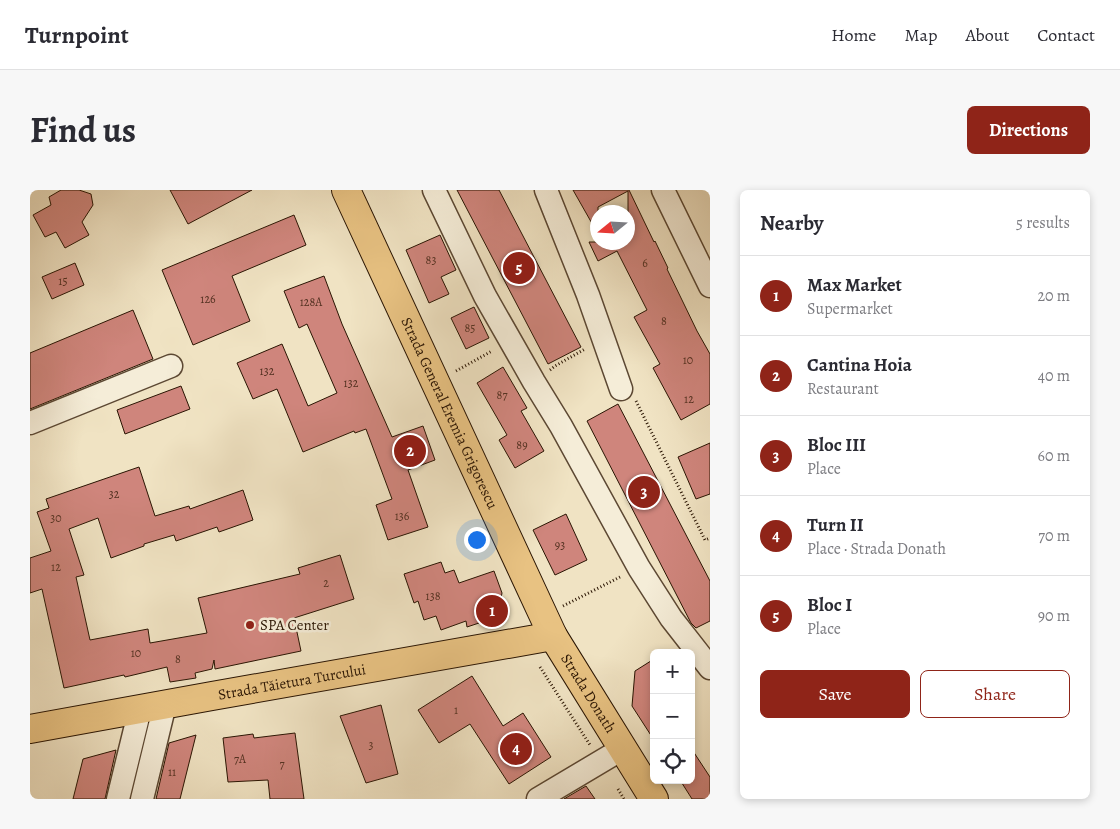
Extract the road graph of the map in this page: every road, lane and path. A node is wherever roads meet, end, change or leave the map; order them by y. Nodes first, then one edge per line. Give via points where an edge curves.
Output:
1 (346, 190) edge
2 (434, 190) edge
3 (546, 190) edge
4 (663, 190) edge
5 (710, 286) edge
6 (603, 339) junction
7 (510, 341) junction
8 (171, 366) dead end
9 (449, 375) dead end
10 (534, 382) junction
11 (621, 389) joint
12 (30, 423) edge
13 (710, 538) edge
14 (639, 568) junction
15 (558, 608) dead end
16 (553, 636) junction
17 (540, 667) dead end
18 (710, 668) edge
19 (152, 707) junction
20 (30, 729) edge
21 (612, 755) junction
22 (118, 799) edge
23 (142, 799) edge
24 (538, 799) edge
25 (624, 799) edge
26 (654, 799) edge

1 - 16 main road, Strada General Eremia Grigorescu
2 - 7 street
3 - 6 street
4 - 5 street
6 - 10 path
6 - 11 street
7 - 9 path
7 - 10 street
8 - 12 street
10 - 14 street
11 - 13 path via 634,396 705,540
14 - 15 path
14 - 18 street via 671,618
16 - 19 main road, Strada Tăietura Turcului
16 - 21 main road, Strada Donath
17 - 21 path
19 - 20 main road, Strada Tăietura Turcului
19 - 22 street
19 - 23 street
21 - 24 street
21 - 25 path
21 - 26 main road, Strada Donath

